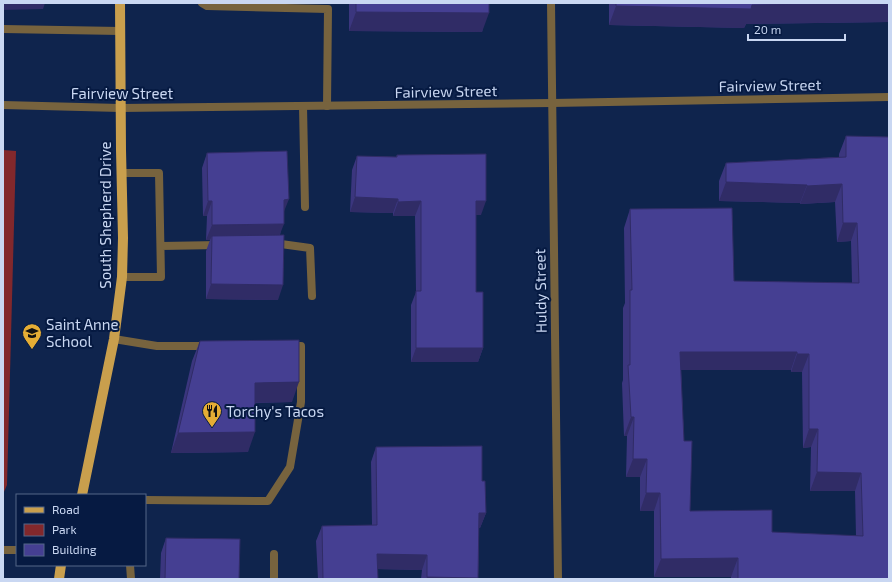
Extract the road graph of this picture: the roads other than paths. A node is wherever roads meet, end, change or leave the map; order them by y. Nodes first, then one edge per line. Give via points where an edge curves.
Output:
1 (120, 3) edge
2 (202, 3) edge
3 (551, 3) edge
4 (330, 6) edge
5 (3, 28) edge
6 (120, 31) junction
7 (889, 98) edge
8 (552, 103) junction
9 (3, 105) edge
10 (303, 106) junction
11 (327, 106) junction
12 (120, 108) junction
13 (122, 173) junction
14 (304, 207) dead end
15 (225, 245) edge
16 (265, 245) edge
17 (161, 246) junction
18 (122, 277) junction
19 (312, 296) dead end
20 (114, 339) junction
21 (213, 346) edge
22 (285, 346) edge
23 (82, 494) edge
24 (146, 500) edge
25 (3, 550) edge
26 (16, 550) edge
27 (274, 554) dead end
28 (61, 566) edge
29 (130, 566) edge
30 (59, 579) edge
31 (131, 579) edge
32 (274, 579) edge
33 (558, 579) edge

1 - 6 main road, South Shepherd Drive
2 - 4 street via 207,6
3 - 8 street, Huldy Street
4 - 11 street
5 - 6 street
6 - 12 main road, South Shepherd Drive
7 - 8 street, Fairview Street
8 - 11 street, Fairview Street
8 - 33 street, Huldy Street
9 - 12 street, Fairview Street
10 - 11 street, Fairview Street
10 - 12 street, Fairview Street
10 - 14 street
12 - 13 main road, South Shepherd Drive
13 - 17 street via 159,173
13 - 18 main road, South Shepherd Drive
15 - 17 street
16 - 19 street via 281,244 310,248
17 - 18 street via 161,277
18 - 20 main road, South Shepherd Drive
20 - 21 street via 157,346
20 - 23 main road, South Shepherd Drive
22 - 24 street via 301,346 301,402 290,467 268,501
25 - 26 street
27 - 32 street
28 - 30 main road
29 - 31 street

